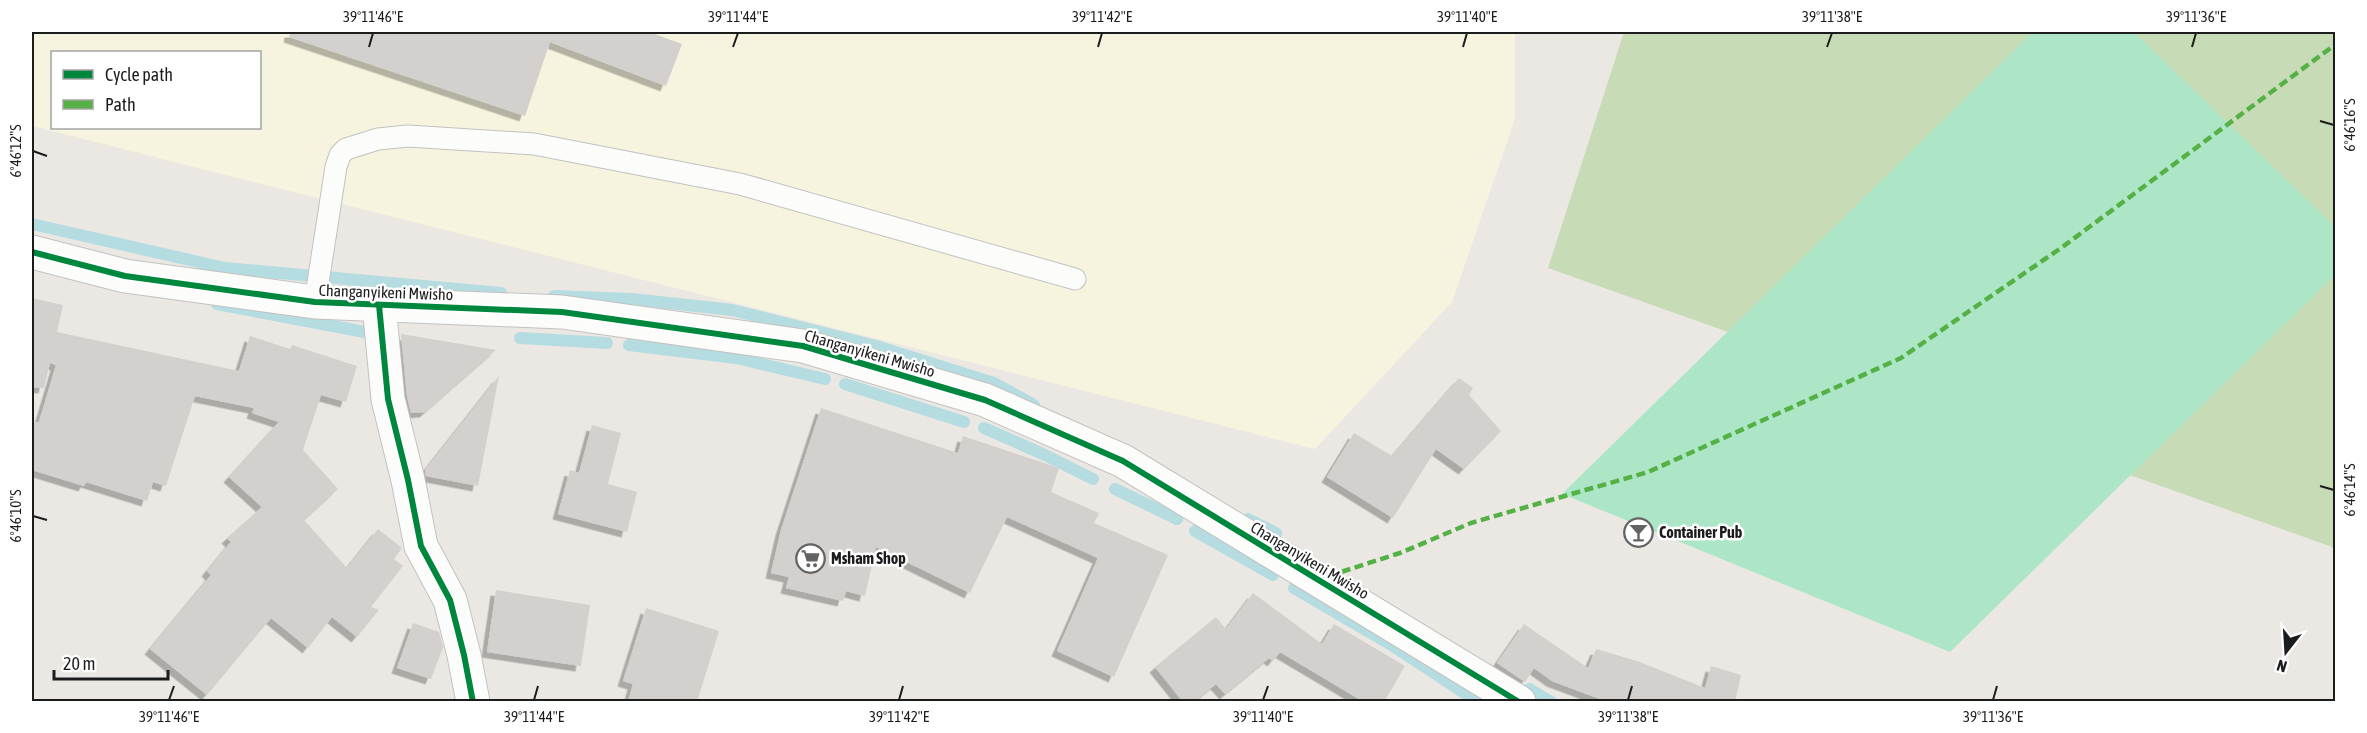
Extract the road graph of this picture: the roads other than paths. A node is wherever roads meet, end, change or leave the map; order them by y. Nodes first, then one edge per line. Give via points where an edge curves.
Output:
1 (32, 252) edge
2 (1075, 279) dead end
3 (315, 303) junction
4 (379, 305) junction
5 (473, 702) edge
6 (1519, 702) edge

1 - 3 street, Changanyikeni Mwisho via 125,276
2 - 3 lane via 741,184 534,144 408,136 378,139 346,149 340,155
3 - 4 street, Changanyikeni Mwisho
4 - 5 street via 388,399 421,546 450,600
4 - 6 street, Changanyikeni Mwisho via 562,312 802,346 985,400 1123,461

